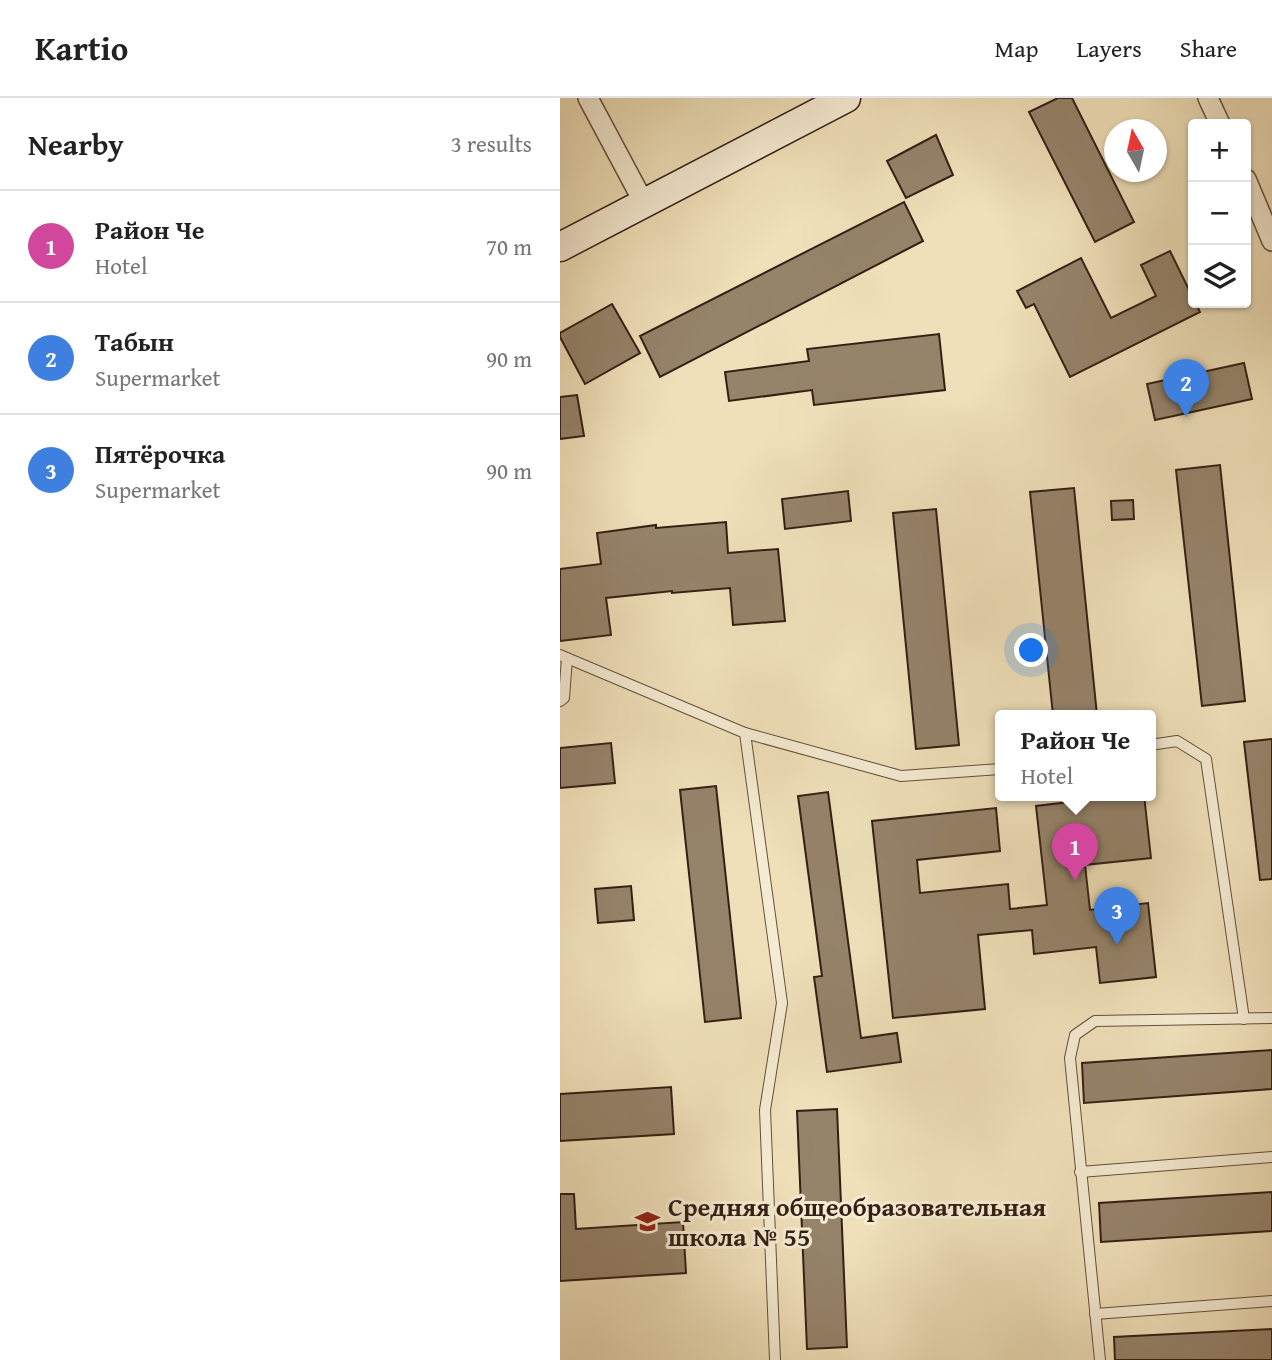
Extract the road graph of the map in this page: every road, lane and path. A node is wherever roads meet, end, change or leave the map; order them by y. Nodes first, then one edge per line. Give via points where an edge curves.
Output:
1 (588, 98) edge
2 (846, 98) edge
3 (1208, 98) edge
4 (1218, 119) edge
5 (1248, 182) edge
6 (644, 204) junction
7 (1272, 241) edge
8 (560, 247) edge
9 (563, 656) edge
10 (560, 701) edge
11 (745, 733) junction
12 (1156, 744) edge
13 (995, 769) edge
14 (1272, 1018) edge
15 (1244, 1019) junction
16 (1272, 1157) edge
17 (1080, 1172) junction
18 (1272, 1301) edge
19 (1095, 1314) junction
20 (775, 1360) edge
21 (1100, 1360) edge

1 - 6 street
2 - 6 main road via 818,108
3 - 4 street
5 - 7 street
6 - 8 main road
9 - 10 lane via 564,698
9 - 11 lane
11 - 13 lane via 901,776
11 - 20 lane via 782,1003 765,1110
12 - 15 lane via 1177,741 1206,759
14 - 15 lane
15 - 17 lane via 1095,1021 1075,1035 1070,1058
16 - 17 lane
17 - 19 lane
18 - 19 lane
19 - 21 lane

